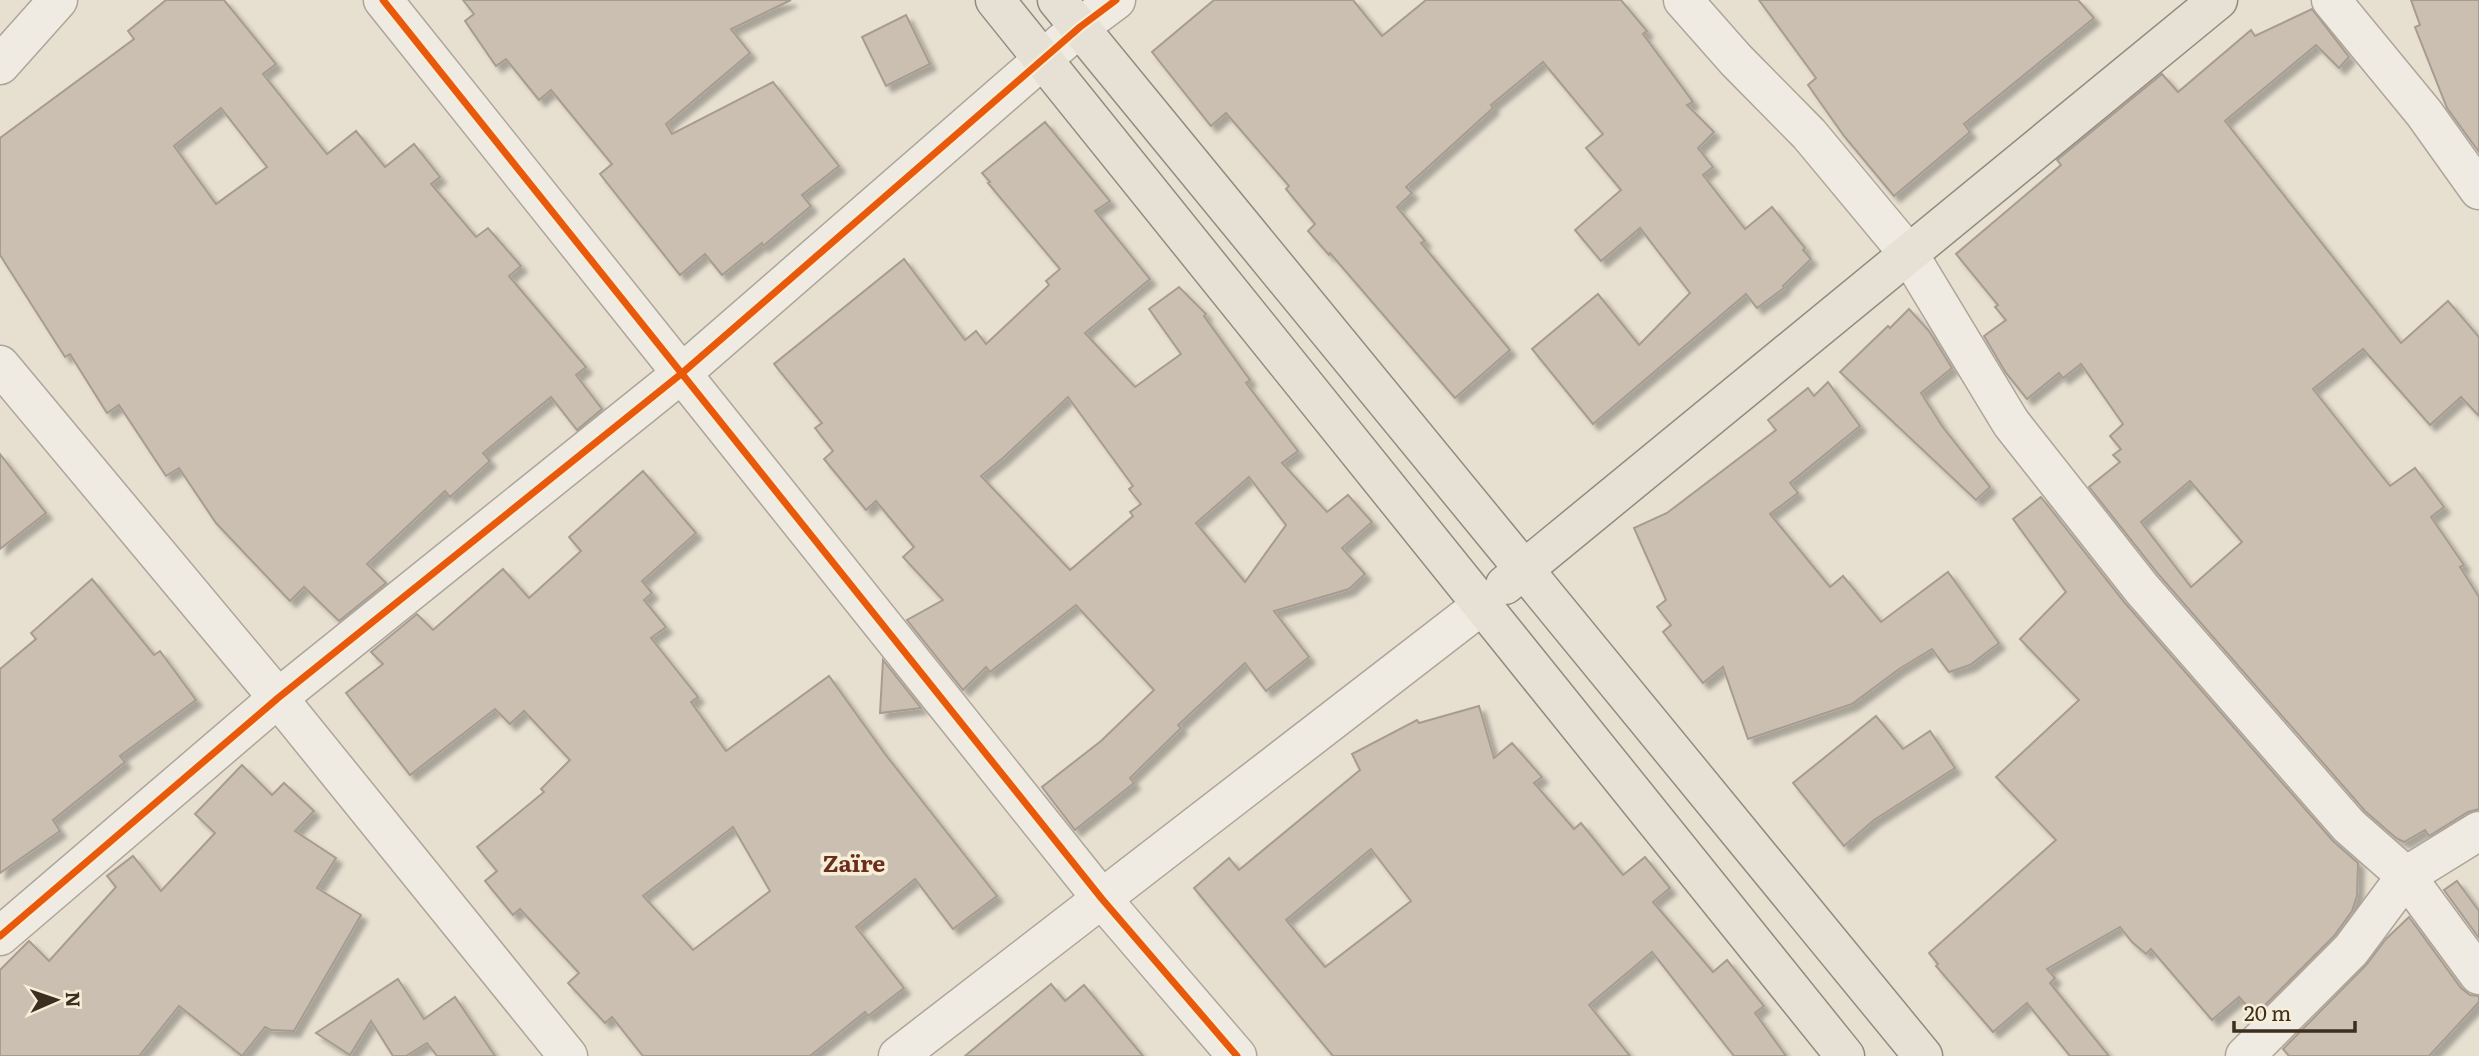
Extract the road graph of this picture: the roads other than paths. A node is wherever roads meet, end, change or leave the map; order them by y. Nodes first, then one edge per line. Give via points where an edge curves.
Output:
1 (58, 0) edge
2 (383, 0) edge
3 (995, 0) edge
4 (1116, 0) edge
5 (1683, 0) edge
6 (2218, 0) edge
7 (2330, 0) edge
8 (1069, 14) edge
9 (1043, 60) junction
10 (0, 65) edge
11 (2479, 190) edge
12 (1908, 253) junction
13 (0, 365) edge
14 (681, 374) junction
15 (1523, 569) junction
16 (1482, 605) junction
17 (278, 698) junction
18 (2479, 831) edge
19 (2406, 876) junction
20 (1102, 899) junction
21 (0, 936) edge
22 (2479, 975) edge
23 (568, 1056) edge
24 (898, 1056) edge
25 (1237, 1056) edge
26 (1845, 1056) edge
27 (1923, 1056) edge
28 (2245, 1056) edge

1 - 10 street
2 - 14 street
3 - 9 main road
4 - 8 street
5 - 12 street via 1809,134
6 - 12 main road
7 - 11 street via 2424,113
8 - 9 street
8 - 15 main road
9 - 14 street
9 - 16 main road
12 - 15 main road
12 - 19 street via 2011,423 2141,589 2349,826
13 - 17 street
14 - 17 street
14 - 20 street
15 - 16 main road
15 - 27 main road
16 - 20 street
16 - 26 main road
17 - 21 street
17 - 23 street
18 - 19 street
19 - 22 street
19 - 28 street via 2351,950
20 - 24 street
20 - 25 street

